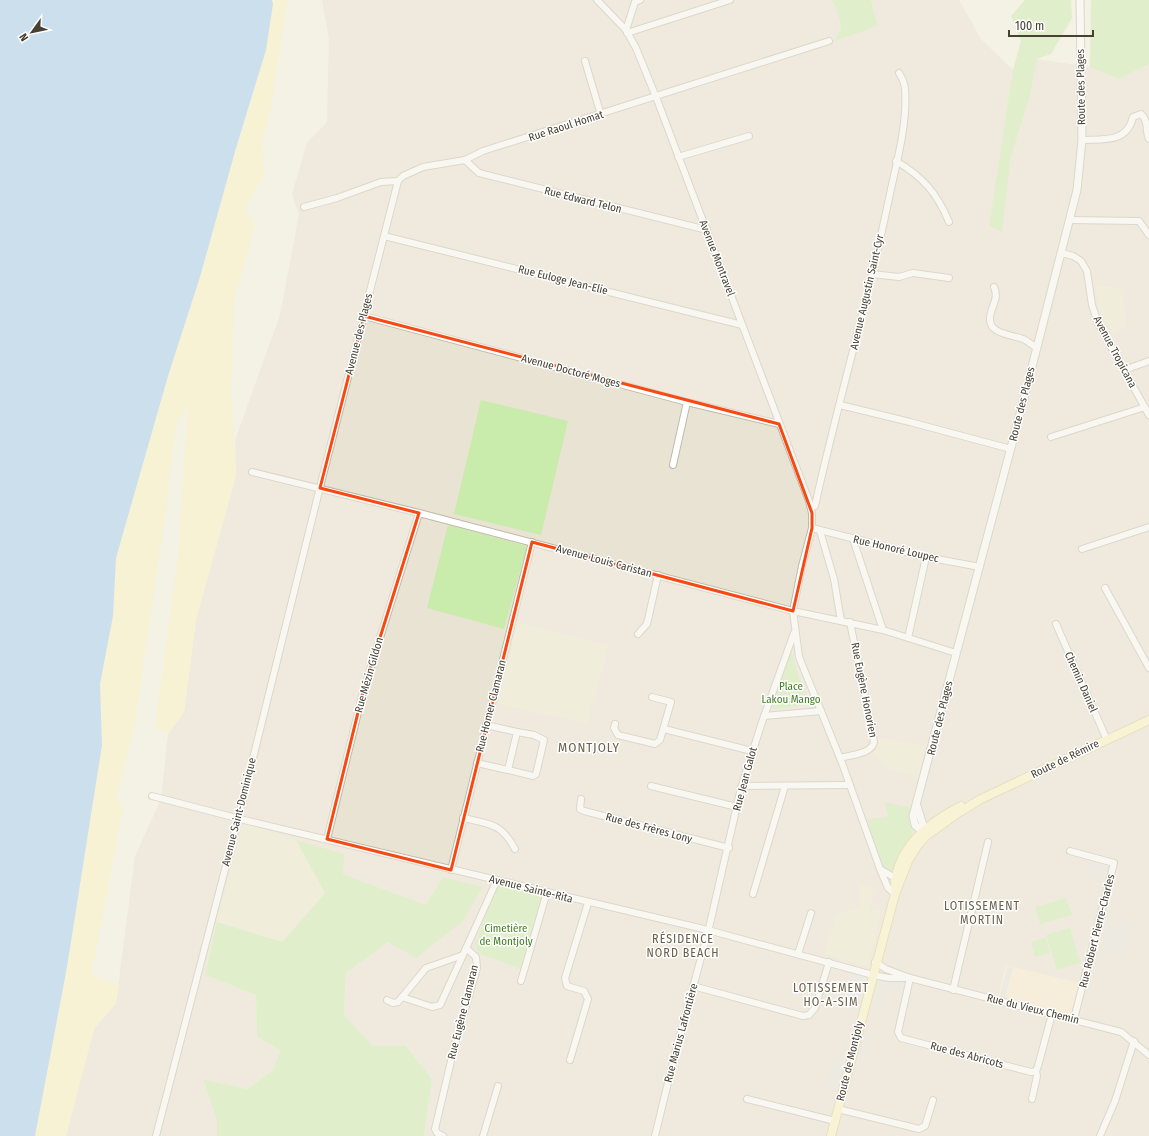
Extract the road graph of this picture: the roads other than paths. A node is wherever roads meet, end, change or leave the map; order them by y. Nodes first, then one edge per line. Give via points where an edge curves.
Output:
1 (597, 0) edge
2 (730, 0) edge
3 (1080, 0) edge
4 (637, 1) edge
5 (626, 31) junction
6 (829, 41) dead end
7 (586, 61) dead end
8 (899, 73) dead end
9 (656, 96) junction
10 (601, 115) junction
11 (749, 136) dead end
12 (1149, 139) edge
13 (1082, 140) junction
14 (678, 157) junction
15 (465, 160) junction
16 (896, 161) junction
17 (398, 180) junction
18 (304, 207) dead end
19 (1070, 220) junction
20 (949, 222) dead end
21 (707, 230) junction
22 (1149, 235) edge
23 (384, 236) junction
24 (1062, 253) junction
25 (872, 274) junction
26 (949, 278) dead end
27 (994, 287) dead end
28 (364, 316) junction
29 (742, 325) junction
30 (1037, 348) junction
31 (1149, 361) edge
32 (1124, 370) junction
33 (687, 402) junction
34 (840, 405) junction
35 (1145, 407) junction
36 (1149, 415) edge
37 (779, 424) junction
38 (1051, 437) dead end
39 (1011, 449) junction
40 (673, 465) dead end
41 (252, 472) dead end
42 (320, 488) junction
43 (811, 507) junction
44 (419, 513) junction
45 (812, 528) junction
46 (1149, 528) edge
47 (820, 531) junction
48 (853, 539) junction
49 (532, 542) junction
50 (1082, 549) dead end
51 (926, 557) junction
52 (980, 567) junction
53 (658, 575) junction
54 (1105, 588) dead end
55 (793, 611) junction
56 (842, 620) junction
57 (850, 622) junction
58 (1056, 624) dead end
59 (883, 630) junction
60 (795, 631) junction
61 (638, 634) dead end
62 (908, 638) junction
63 (956, 653) junction
64 (1149, 668) edge
65 (652, 697) dead end
66 (821, 711) junction
67 (764, 716) junction
68 (1149, 720) edge
69 (615, 724) dead end
70 (486, 725) junction
71 (664, 729) junction
72 (517, 732) junction
73 (1106, 740) junction
74 (752, 751) junction
75 (840, 758) junction
76 (477, 763) junction
77 (508, 770) junction
78 (850, 785) junction
79 (651, 786) dead end
80 (785, 786) junction
81 (741, 788) junction
82 (152, 796) dead end
83 (581, 799) dead end
84 (981, 799) junction
85 (917, 802) junction
86 (737, 807) junction
87 (238, 818) junction
88 (463, 818) junction
89 (920, 818) junction
90 (936, 820) junction
91 (924, 834) junction
92 (327, 839) junction
93 (988, 842) dead end
94 (729, 848) junction
95 (515, 849) dead end
96 (1070, 851) dead end
97 (451, 870) junction
98 (880, 870) junction
99 (895, 878) junction
100 (494, 880) junction
101 (897, 890) junction
102 (547, 892) junction
103 (753, 894) dead end
104 (588, 903) junction
105 (811, 913) dead end
106 (708, 930) junction
107 (466, 948) junction
108 (798, 954) junction
109 (463, 955) junction
110 (829, 962) junction
111 (876, 962) junction
112 (873, 975) junction
113 (910, 978) junction
114 (521, 980) dead end
115 (693, 986) junction
116 (953, 990) junction
117 (402, 997) junction
118 (387, 1000) dead end
119 (1052, 1014) junction
120 (1074, 1019) junction
121 (1134, 1041) junction
122 (1149, 1055) edge
123 (570, 1060) dead end
124 (1036, 1071) junction
125 (498, 1086) dead end
126 (748, 1099) dead end
127 (1032, 1099) dead end
128 (933, 1100) dead end
129 (838, 1109) junction
130 (834, 1120) junction
131 (156, 1136) edge
132 (443, 1136) edge
133 (483, 1136) edge
134 (655, 1136) edge
135 (831, 1136) edge
136 (1100, 1136) edge

1 - 5 street, Avenue Montravel
2 - 5 street
3 - 13 street, Route des Plages
4 - 5 street
5 - 9 street, Avenue Montravel
6 - 9 street, Rue Raoul Homat
7 - 10 street
8 - 16 street, Avenue Augustin Saint-Cyr via 905,84 906,96
9 - 10 street, Rue Raoul Homat
9 - 14 street, Avenue Montravel
10 - 15 street, Rue Raoul Homat via 483,151
11 - 14 street
12 - 13 street via 1146,133 1146,119 1138,114 1133,116 1131,126 1125,134
13 - 19 street, Route des Plages via 1077,190
14 - 21 street, Avenue Montravel
15 - 17 street, Rue Raoul Homat via 423,167
15 - 21 street, Rue Edward Telon via 478,173
16 - 20 street via 923,180 936,194
16 - 25 street, Avenue Augustin Saint-Cyr
17 - 18 street, Rue Raoul Homat via 381,182
17 - 23 street, Avenue des Plages
19 - 22 street via 1139,221
19 - 24 street, Route des Plages
21 - 29 street, Avenue Montravel
23 - 28 street, Avenue des Plages
23 - 29 street, Rue Euloge Jean-Elie
24 - 30 street, Route des Plages
24 - 32 street, Avenue Tropicana via 1081,261 1086,271 1098,323
25 - 26 street via 899,276 913,273
25 - 34 street, Avenue Augustin Saint-Cyr
27 - 30 street via 997,296 990,314 992,328 1025,340
28 - 33 street, Avenue Doctoré Moges
28 - 42 street, Avenue des Plages
29 - 37 street, Avenue Montravel
30 - 39 street, Route des Plages
31 - 32 street
32 - 35 street, Avenue Tropicana
33 - 37 street, Avenue Doctoré Moges
33 - 40 street
34 - 39 street
34 - 43 street, Avenue Augustin Saint-Cyr via 815,506
35 - 36 street, Avenue Tropicana
35 - 38 street
37 - 43 street, Avenue Montravel
39 - 52 street, Route des Plages
41 - 42 street, Avenue Louis Caristan
42 - 44 street, Avenue Louis Caristan
42 - 87 street, Avenue Saint-Dominique
43 - 45 street, Avenue Montravel
44 - 49 street, Avenue Louis Caristan
44 - 92 street, Rue Mézin Gildon via 363,692
45 - 47 street, Rue Honoré Loupec
45 - 55 street, Avenue Montravel
46 - 50 street
47 - 48 street, Rue Honoré Loupec
47 - 56 street via 834,579
48 - 51 street, Rue Honoré Loupec
48 - 59 street
49 - 53 street, Avenue Louis Caristan
49 - 70 street, Rue Homer Clamaran
51 - 52 street, Rue Honoré Loupec
51 - 62 street
52 - 63 street, Route des Plages
53 - 55 street, Avenue Louis Caristan
53 - 61 street via 647,624
54 - 64 street
55 - 56 street, Avenue Louis Caristan
55 - 60 street, Avenue Montravel
56 - 57 street, Avenue Louis Caristan
57 - 59 street, Avenue Louis Caristan
57 - 75 street, Rue Eugène Honorien via 874,742 870,750
58 - 73 street, Chemin Daniel
59 - 62 street, Avenue Louis Caristan
60 - 66 street, Avenue Montravel via 799,657
60 - 67 street, Rue Jean Galot
62 - 63 street, Avenue Louis Caristan
63 - 85 street, Route des Plages
65 - 71 street via 671,702
66 - 67 street
66 - 75 street, Avenue Montravel
67 - 74 street, Rue Jean Galot
68 - 73 main road, Route de Rémire
69 - 71 street via 614,728 618,735 655,744 660,740
70 - 72 street
70 - 76 street, Rue Homer Clamaran
71 - 74 street
72 - 77 street
72 - 77 street via 544,740 537,770 533,776
73 - 84 main road, Route de Rémire
74 - 81 street, Rue Jean Galot
75 - 78 street, Avenue Montravel
76 - 77 street
76 - 88 street, Rue Homer Clamaran
78 - 80 street
78 - 98 street, Avenue Montravel
79 - 86 street
80 - 81 street
80 - 103 street
81 - 86 street, Rue Jean Galot
82 - 87 street, Avenue Sainte-Rita
83 - 94 street, Rue des Frères Lony via 580,809 584,811
84 - 90 main road, Route de Rémire via 969,802
84 - 91 main road, Route de Rémire
85 - 89 street, Route des Plages
85 - 91 street, Route des Plages via 913,820
86 - 94 street, Rue Jean Galot
87 - 92 street, Avenue Sainte-Rita
87 - 131 street, Avenue Saint-Dominique
88 - 95 street via 493,825 508,836
88 - 97 street, Rue Homer Clamaran
89 - 90 street via 928,822
89 - 91 street, Route des Plages via 924,825
90 - 91 main road, Route de Rémire
91 - 99 main road, Route de Rémire via 907,851
91 - 101 main road, Route de Rémire via 908,861
92 - 97 street, Avenue Sainte-Rita
93 - 116 street
94 - 106 street, Rue Jean Galot
96 - 120 street, Rue Robert Pierre-Charles via 1114,863
97 - 100 street, Avenue Sainte-Rita
98 - 99 street
98 - 101 street, Avenue Montravel via 888,888
99 - 101 main road, Route de Rémire
100 - 102 street, Avenue Sainte-Rita
100 - 107 street, Rue Eugène Clamaran
101 - 111 main road, Route de Montjoly
102 - 104 street, Avenue Sainte-Rita
102 - 114 street
104 - 106 street, Avenue Sainte-Rita
104 - 123 street via 565,978 567,986 584,991 588,999
105 - 108 street
106 - 108 street, Avenue Sainte-Rita
106 - 115 street, Rue Marius Lafrontière
107 - 109 street
107 - 132 street, Rue Eugène Clamaran via 476,957 477,968 455,1044 435,1129
108 - 110 street, Avenue Sainte-Rita
109 - 117 street via 426,968
109 - 117 street via 440,1005 432,1007
110 - 112 street, Avenue Sainte-Rita
110 - 115 street via 815,1008 809,1015 803,1016
111 - 112 main road, Route de Montjoly
111 - 113 street, Rue du Vieux Chemin via 886,969
112 - 113 street, Rue du Vieux Chemin
112 - 129 main road, Route de Montjoly
113 - 116 street, Rue du Vieux Chemin
113 - 124 street, Rue des Abricots via 898,1032 901,1038 1031,1072
115 - 134 street, Rue Marius Lafrontière
116 - 119 street, Rue du Vieux Chemin
117 - 118 street via 395,1003
119 - 120 street, Rue du Vieux Chemin
119 - 124 street
120 - 121 street, Rue du Vieux Chemin via 1121,1032
121 - 122 street, Rue du Vieux Chemin
121 - 136 street via 1115,1101
124 - 127 street
125 - 133 street
126 - 130 street
128 - 129 street via 925,1126 919,1129
129 - 130 main road, Route de Montjoly
130 - 135 main road, Route de Montjoly

